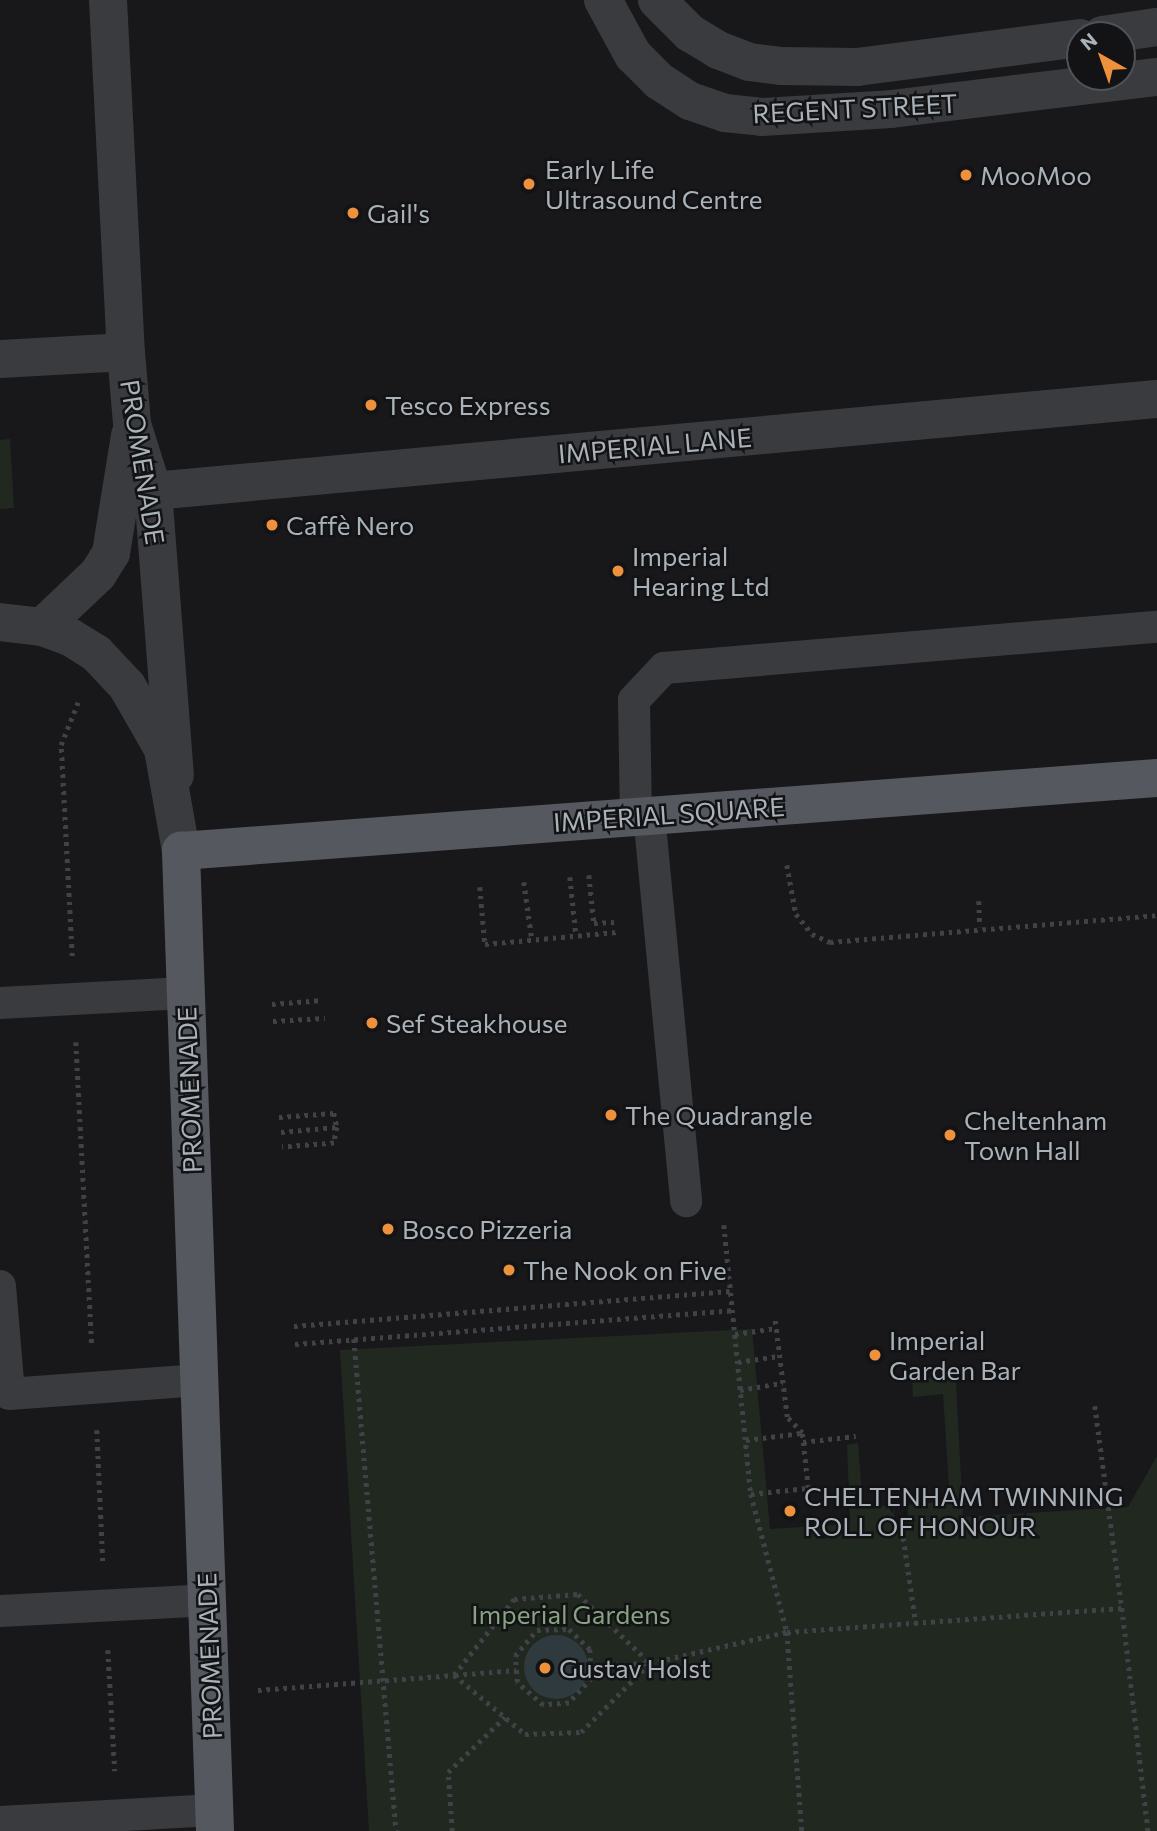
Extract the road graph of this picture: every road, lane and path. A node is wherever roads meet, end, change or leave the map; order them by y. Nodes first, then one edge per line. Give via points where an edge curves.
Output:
1 (108, 0) edge
2 (603, 0) edge
3 (657, 0) edge
4 (1157, 27) edge
5 (1136, 30) edge
6 (1066, 40) edge
7 (1157, 77) edge
8 (126, 352) junction
9 (0, 359) edge
10 (1157, 399) edge
11 (132, 424) junction
12 (153, 491) junction
13 (0, 622) edge
14 (42, 627) junction
15 (1157, 627) edge
16 (96, 653) junction
17 (1157, 778) edge
18 (643, 816) junction
19 (181, 851) junction
20 (787, 865) dead end
21 (589, 875) dead end
22 (570, 877) dead end
23 (524, 882) dead end
24 (480, 887) dead end
25 (979, 901) dead end
26 (1157, 915) edge
27 (627, 920) dead end
28 (980, 927) junction
29 (626, 931) dead end
30 (576, 933) junction
31 (532, 940) junction
32 (185, 993) junction
33 (74, 999) junction
34 (323, 1000) dead end
35 (0, 1003) edge
36 (272, 1004) dead end
37 (325, 1018) dead end
38 (273, 1021) dead end
39 (279, 1117) dead end
40 (337, 1127) junction
41 (281, 1132) dead end
42 (282, 1147) dead end
43 (686, 1201) dead end
44 (724, 1223) dead end
45 (0, 1286) edge
46 (730, 1291) junction
47 (733, 1310) junction
48 (775, 1320) dead end
49 (294, 1326) dead end
50 (776, 1328) junction
51 (735, 1334) junction
52 (354, 1339) junction
53 (295, 1344) dead end
54 (779, 1356) junction
55 (738, 1362) junction
56 (199, 1380) junction
57 (782, 1382) junction
58 (94, 1387) junction
59 (740, 1390) junction
60 (1095, 1406) dead end
61 (802, 1433) junction
62 (856, 1436) dead end
63 (746, 1440) junction
64 (803, 1442) junction
65 (751, 1494) junction
66 (901, 1521) dead end
67 (207, 1600) junction
68 (106, 1606) junction
69 (1122, 1608) junction
70 (0, 1611) edge
71 (916, 1624) junction
72 (788, 1632) junction
73 (650, 1663) junction
74 (591, 1666) junction
75 (516, 1670) junction
76 (454, 1675) junction
77 (383, 1680) junction
78 (210, 1693) junction
79 (505, 1717) junction
80 (118, 1815) junction
81 (214, 1821) edge
82 (0, 1822) edge
83 (396, 1831) edge
84 (452, 1831) edge
85 (802, 1831) edge
86 (1148, 1831) edge

1 - 8 street, PROMENADE
2 - 7 street, REGENT STREET via 633,55 659,81 690,101 725,113 762,117 891,109
3 - 6 street, REGENT STREET via 690,33 718,50 750,62 782,66 857,67
4 - 5 street
8 - 9 street, PROMENADE
8 - 11 street, PROMENADE
10 - 12 street, IMPERIAL LANE
11 - 12 street, PROMENADE
11 - 14 street via 111,553 98,574
12 - 19 street, PROMENADE
13 - 14 street
14 - 16 street
15 - 18 lane via 664,668 634,699
16 - 19 street via 127,686 163,749
16 - 33 path via 61,745
17 - 18 main road, IMPERIAL SQUARE
18 - 19 main road, IMPERIAL SQUARE
18 - 43 lane
19 - 32 main road, PROMENADE
20 - 28 path via 796,914 812,934 830,942
21 - 27 path via 594,923
22 - 30 path
23 - 31 path
24 - 31 path via 485,944
25 - 28 path
26 - 28 path
29 - 30 path
30 - 31 path
32 - 33 lane
32 - 56 main road, PROMENADE
33 - 35 lane
33 - 58 path
34 - 36 path
37 - 38 path
39 - 40 path via 334,1113
40 - 41 path
40 - 42 path via 334,1143
44 - 46 path
45 - 58 lane via 9,1394
46 - 47 path
46 - 49 path
47 - 51 path
47 - 52 path
48 - 50 path
50 - 51 path
50 - 54 path
51 - 55 path
52 - 53 path
52 - 77 path
54 - 55 path
54 - 57 path
55 - 59 path
56 - 58 lane
56 - 67 main road, PROMENADE
57 - 59 path
57 - 61 path via 786,1417
58 - 68 path
59 - 63 path
60 - 69 path
61 - 63 path
61 - 64 path
62 - 64 path
63 - 65 path
64 - 65 path via 808,1488
65 - 72 path
66 - 71 path
67 - 68 lane
67 - 78 main road, PROMENADE
68 - 70 lane
68 - 80 path
69 - 71 path
69 - 86 path
71 - 72 path
72 - 73 path
72 - 85 path
73 - 74 path
73 - 76 path via 578,1594 514,1599
73 - 79 path via 581,1732 525,1734
74 - 75 path via 592,1678 569,1703 543,1705 517,1682
74 - 75 path via 590,1649 569,1629 537,1630 515,1656
75 - 76 path
76 - 77 path
76 - 79 path
77 - 78 path
77 - 83 path
78 - 81 main road, PROMENADE
79 - 84 path via 448,1772
80 - 81 lane
80 - 82 lane

